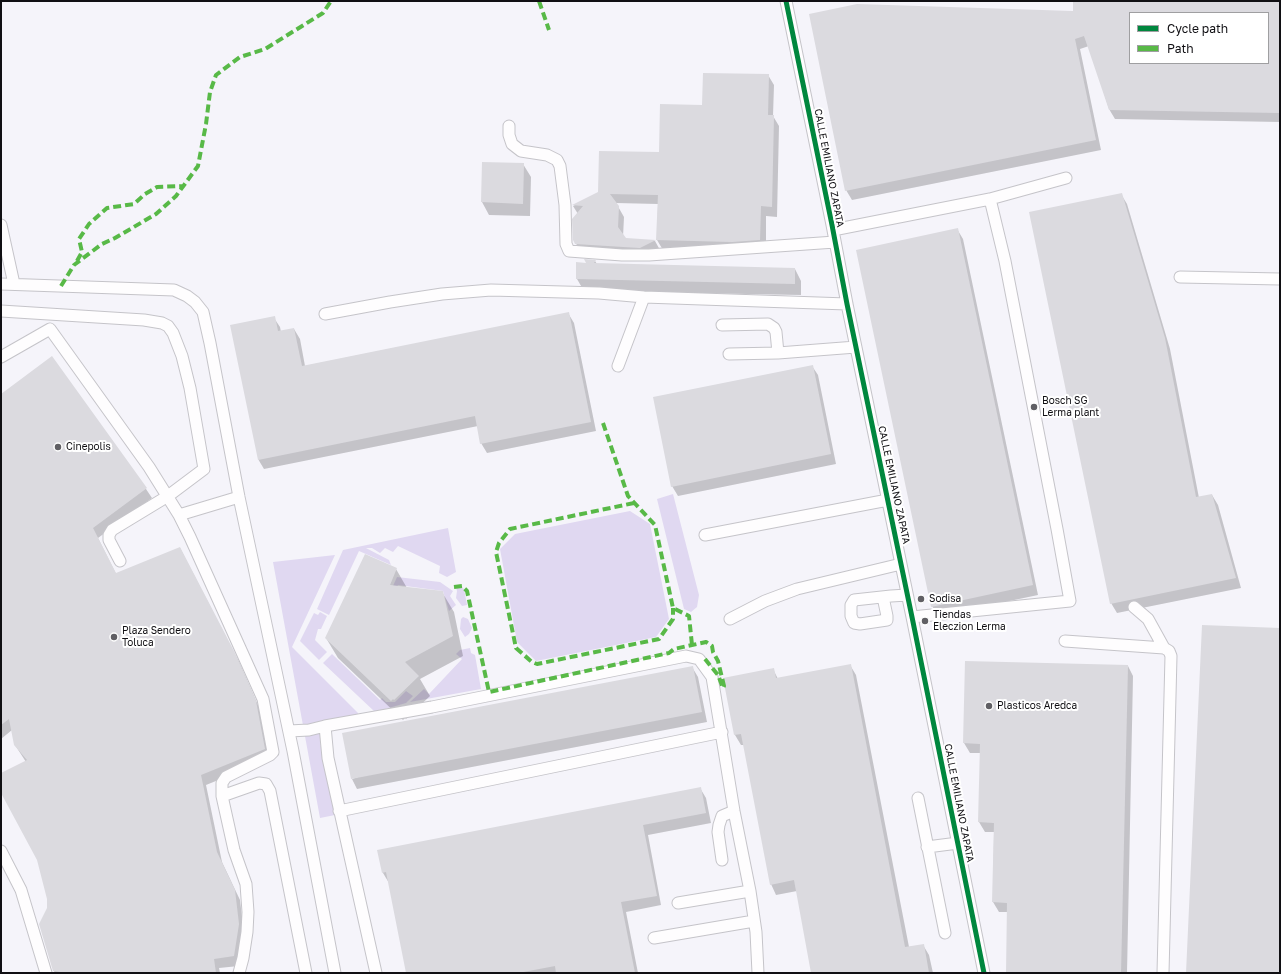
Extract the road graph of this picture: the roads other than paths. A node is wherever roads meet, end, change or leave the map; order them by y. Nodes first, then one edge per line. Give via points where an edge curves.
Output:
1 (786, 1) edge
2 (509, 126) dead end
3 (1066, 178) dead end
4 (990, 199) junction
5 (1, 225) edge
6 (833, 230) junction
7 (835, 242) junction
8 (1180, 277) dead end
9 (1280, 279) edge
10 (1, 284) edge
11 (14, 284) junction
12 (644, 297) junction
13 (847, 304) junction
14 (1, 311) edge
15 (40, 314) junction
16 (325, 314) dead end
17 (722, 326) dead end
18 (50, 329) junction
19 (856, 347) junction
20 (778, 353) junction
21 (729, 354) dead end
22 (1, 356) edge
23 (618, 366) dead end
24 (168, 496) junction
25 (239, 497) junction
26 (888, 500) junction
27 (180, 515) junction
28 (705, 535) dead end
29 (120, 561) dead end
30 (901, 564) junction
31 (907, 595) junction
32 (884, 597) dead end
33 (1134, 606) dead end
34 (912, 617) junction
35 (730, 619) dead end
36 (1065, 641) dead end
37 (1164, 648) junction
38 (325, 726) junction
39 (289, 731) junction
40 (722, 732) junction
41 (222, 796) junction
42 (918, 798) dead end
43 (340, 811) junction
44 (734, 811) junction
45 (958, 843) junction
46 (927, 847) junction
47 (1, 851) edge
48 (722, 860) dead end
49 (750, 891) junction
50 (678, 903) dead end
51 (754, 921) junction
52 (945, 933) dead end
53 (654, 938) dead end
54 (46, 973) edge
55 (238, 973) edge
56 (306, 973) edge
57 (335, 973) edge
58 (376, 973) edge
59 (758, 973) edge
60 (984, 973) edge
61 (1163, 973) edge

1 - 6 street, CALLE EMILIANO ZAPATA
2 - 7 street via 512,144 520,151 547,155 557,160 560,166 566,244 569,251 649,255
3 - 4 street
4 - 6 street
4 - 34 street via 1005,261 1070,601
5 - 11 street
6 - 7 street, CALLE EMILIANO ZAPATA
7 - 13 street, CALLE EMILIANO ZAPATA
8 - 9 street
10 - 11 street
11 - 25 street via 174,290 195,302 203,312 210,343
12 - 13 street
12 - 16 street via 491,290 442,294
12 - 23 street
13 - 19 street, CALLE EMILIANO ZAPATA
14 - 15 street
15 - 18 street
15 - 24 street via 144,320 162,323 173,333 190,388 204,468
17 - 20 street via 771,325 776,332
18 - 22 street
18 - 24 street
19 - 20 street
19 - 26 street, CALLE EMILIANO ZAPATA
20 - 21 street
24 - 27 street
24 - 29 street via 108,534 108,540
25 - 27 street
25 - 39 street
26 - 28 street
26 - 30 street, CALLE EMILIANO ZAPATA
27 - 41 street via 263,699 273,748 270,755 226,777 222,783
30 - 31 street, CALLE EMILIANO ZAPATA
30 - 35 street via 797,589 765,601
31 - 32 street
31 - 34 street, CALLE EMILIANO ZAPATA
33 - 37 street via 1148,619
34 - 45 street, CALLE EMILIANO ZAPATA
36 - 37 street
37 - 61 street via 1169,651 1170,656
38 - 39 street
38 - 40 street via 686,656 699,659 712,677
38 - 43 street via 326,749
39 - 57 street
40 - 43 street
40 - 44 street
41 - 55 street via 234,850 246,884 247,932
41 - 56 street via 259,783 266,784 270,791
42 - 46 street
43 - 58 street
44 - 48 street via 722,816 719,825
44 - 49 street
45 - 46 street
45 - 60 street, CALLE EMILIANO ZAPATA
46 - 52 street
47 - 54 street via 21,890
49 - 50 street
49 - 51 street
51 - 53 street
51 - 59 street

